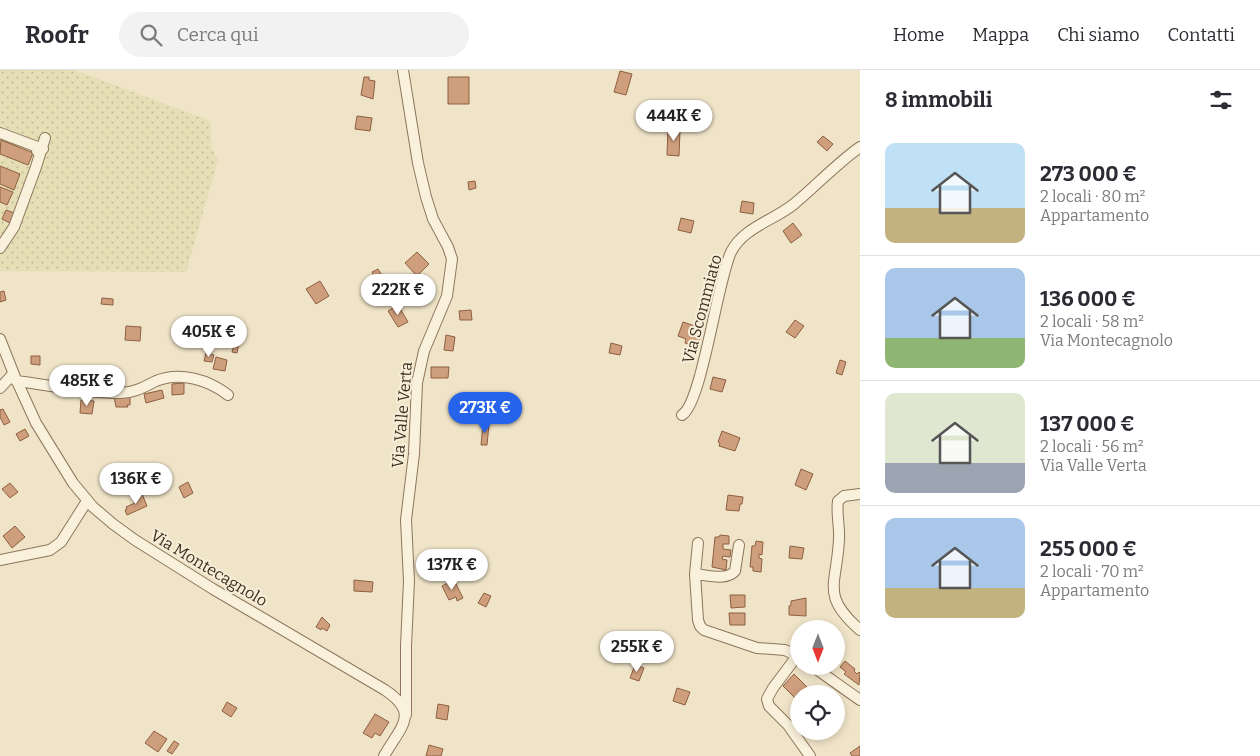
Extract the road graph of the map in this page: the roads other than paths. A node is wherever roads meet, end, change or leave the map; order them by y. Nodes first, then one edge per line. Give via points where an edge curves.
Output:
1 (403, 70) edge
2 (0, 134) edge
3 (860, 147) edge
4 (0, 248) edge
5 (0, 339) edge
6 (15, 377) junction
7 (0, 388) edge
8 (228, 395) dead end
9 (682, 415) dead end
10 (860, 494) edge
11 (87, 501) junction
12 (698, 543) dead end
13 (739, 545) dead end
14 (0, 560) edge
15 (695, 574) junction
16 (860, 630) edge
17 (790, 653) edge
18 (790, 667) edge
19 (825, 675) edge
20 (860, 700) edge
21 (406, 715) junction
22 (384, 756) edge
23 (810, 756) edge

1 - 21 street, Via Valle Verta via 426,197 452,259 448,296 424,351 417,388 406,520 409,581
2 - 4 street via 44,144 35,153 26,175 28,191 14,227
3 - 9 street, Via Scommiato via 793,205 755,228 735,245 722,281 696,387 689,408
5 - 6 street, Via Montecagnolo
6 - 7 street
6 - 8 street via 123,393 161,380 182,378 208,383
6 - 11 street, Via Montecagnolo via 43,436
10 - 16 street via 844,496 838,501 839,541 834,585 838,607
11 - 14 street via 57,546
11 - 21 street, Via Montecagnolo via 135,540 388,691 401,704
12 - 15 street
13 - 15 street via 736,569 732,575
15 - 17 street via 698,620 704,630 756,648 782,649
18 - 23 street via 767,699 769,706 788,725
19 - 20 street
21 - 22 street

